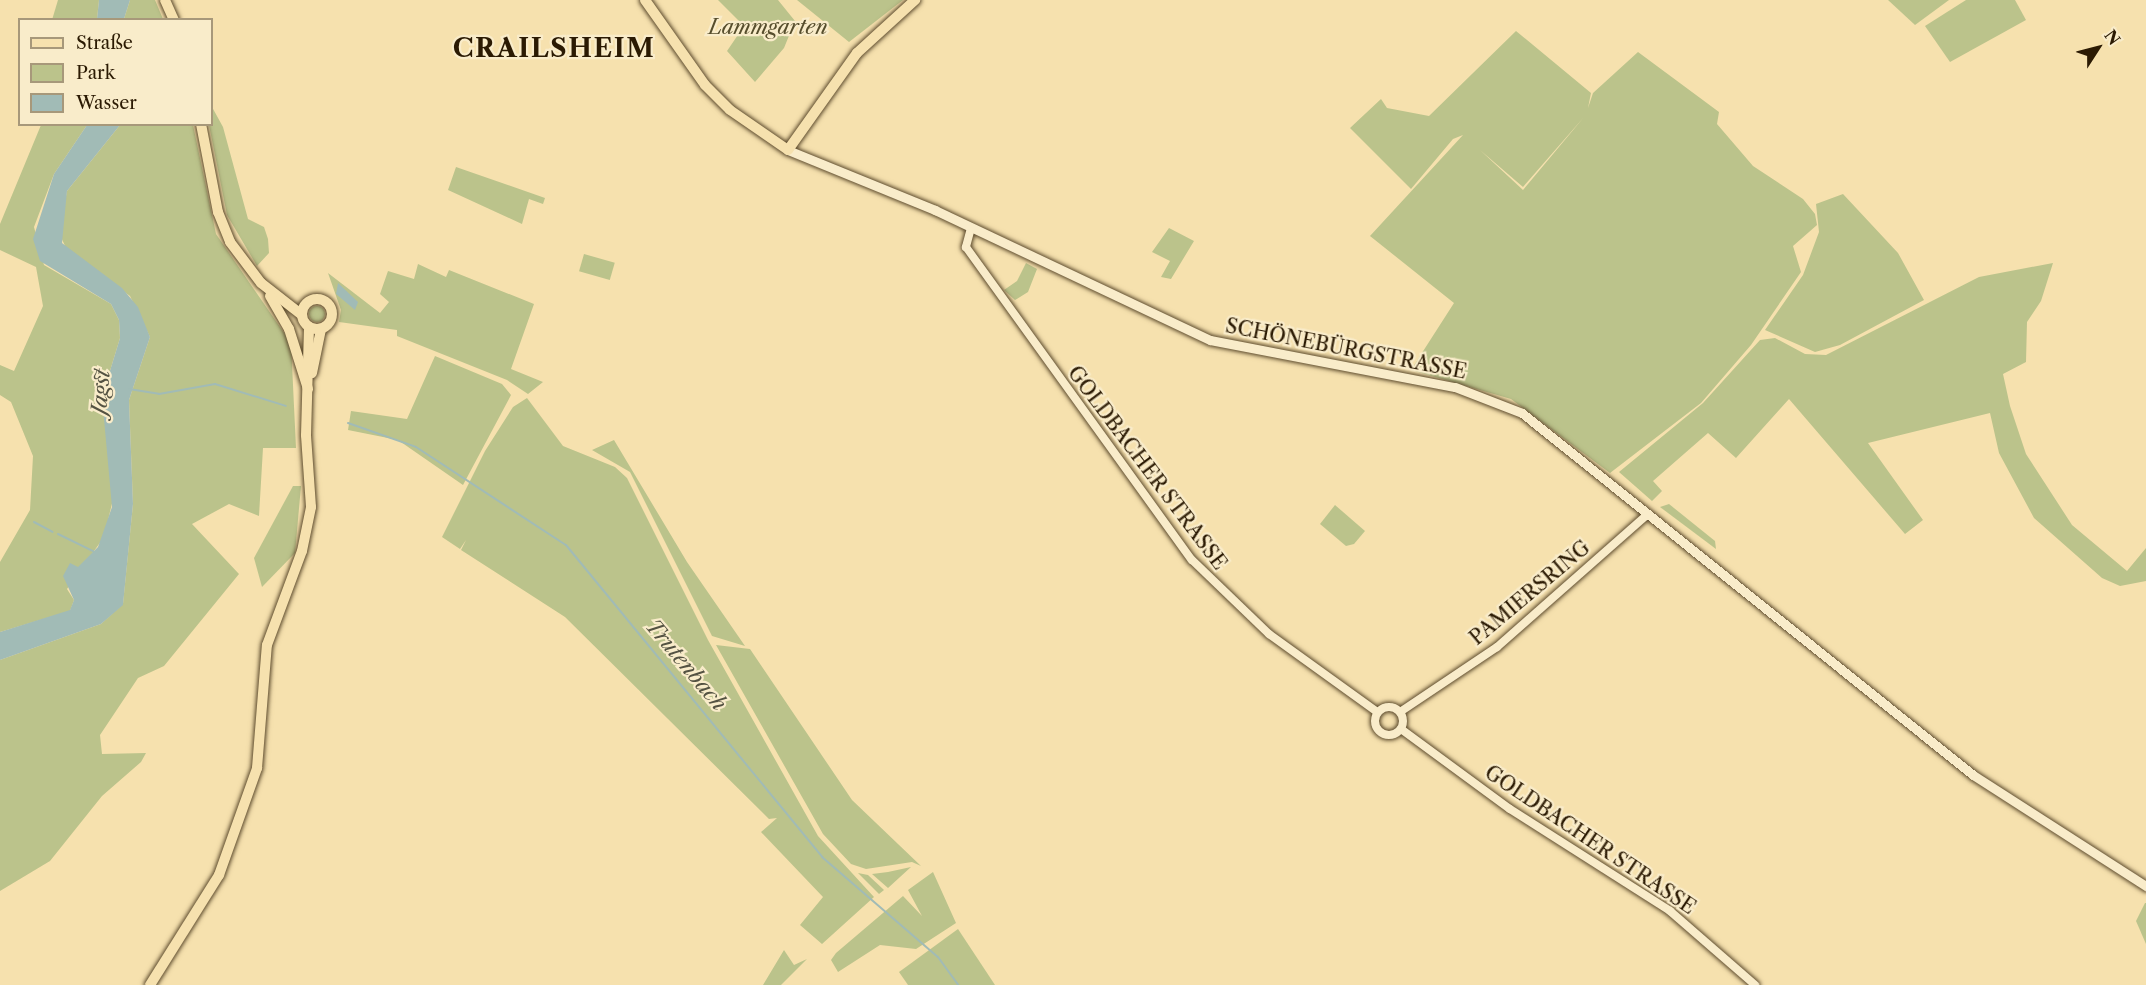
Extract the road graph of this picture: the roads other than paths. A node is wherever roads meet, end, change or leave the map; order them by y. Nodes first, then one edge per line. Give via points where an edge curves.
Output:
1 (165, 0) edge
2 (645, 0) edge
3 (915, 0) edge
4 (173, 18) edge
5 (201, 126) edge
6 (788, 150) junction
7 (971, 228) junction
8 (261, 283) junction
9 (305, 304) junction
10 (302, 315) junction
11 (309, 327) junction
12 (321, 329) junction
13 (311, 374) junction
14 (309, 391) junction
15 (1648, 514) junction
16 (1377, 712) junction
17 (1400, 712) junction
18 (1401, 729) junction
19 (2146, 886) edge
20 (150, 985) edge
21 (1755, 985) edge

1 - 4 main road
2 - 6 main road via 705,85 730,110
3 - 6 main road via 857,53
5 - 8 main road via 225,230
6 - 7 main road, SCHÖNEBÜRGSTRASSE
7 - 15 main road, SCHÖNEBÜRGSTRASSE via 1210,340 1388,372 1495,400 1560,439
7 - 16 street, GOLDBACHER STRASSE via 966,247 983,273 1203,573 1269,634
8 - 9 main road
8 - 10 main road
8 - 14 main road via 289,329
9 - 10 main road
9 - 12 main road via 316,299 328,305 331,318
10 - 11 main road
11 - 12 main road
11 - 13 main road
12 - 13 main road
13 - 14 main road
14 - 20 main road via 309,524 267,645 257,768 219,875
15 - 17 street, PAMIERSRING via 1497,647
15 - 19 main road, SCHÖNEBÜRGSTRASSE via 1842,674 1973,775
16 - 17 street via 1386,707
16 - 18 street, GOLDBACHER STRASSE via 1375,726 1381,734
17 - 18 street
18 - 21 street, GOLDBACHER STRASSE via 1510,809 1670,911

